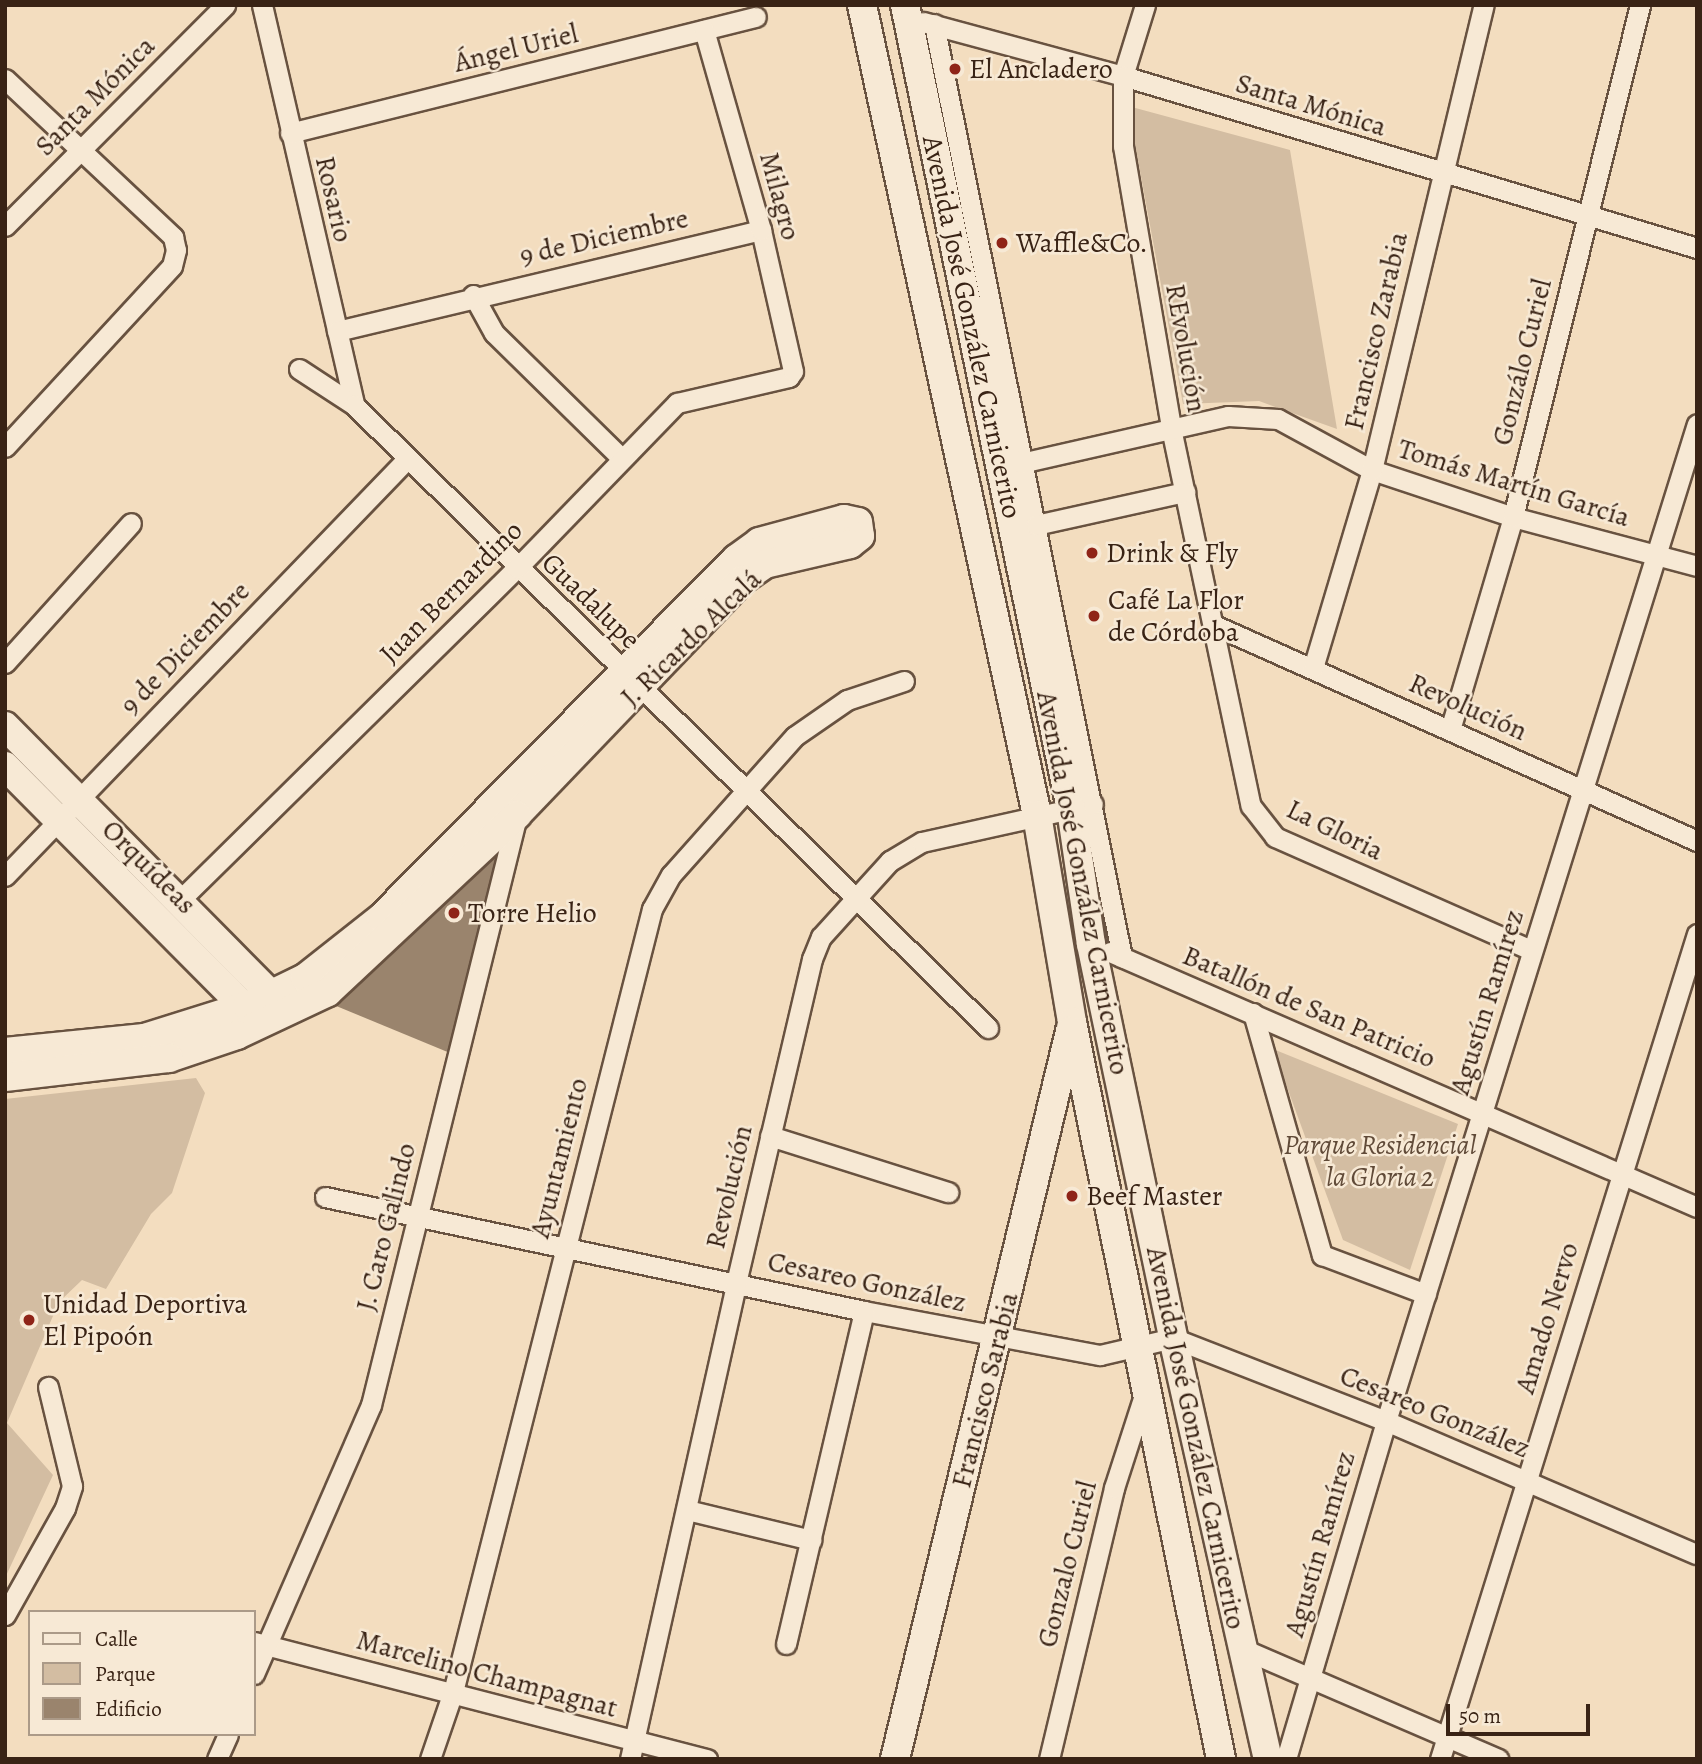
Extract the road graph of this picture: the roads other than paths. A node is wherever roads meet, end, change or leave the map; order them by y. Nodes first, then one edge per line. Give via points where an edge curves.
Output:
1 (225, 5) edge
2 (262, 5) edge
3 (862, 5) edge
4 (1145, 5) edge
5 (1484, 5) edge
6 (1640, 5) edge
7 (916, 16) edge
8 (757, 17) dead end
9 (704, 30) junction
10 (1123, 76) junction
11 (5, 79) edge
12 (290, 133) junction
13 (80, 150) junction
14 (1442, 174) junction
15 (1588, 215) junction
16 (5, 226) edge
17 (761, 230) junction
18 (1697, 248) edge
19 (473, 295) junction
20 (337, 331) junction
21 (299, 369) dead end
22 (789, 377) joint
23 (354, 405) junction
24 (1697, 424) edge
25 (1171, 428) junction
26 (5, 447) edge
27 (620, 457) junction
28 (1009, 457) junction
29 (406, 460) junction
30 (1372, 470) junction
31 (1185, 492) junction
32 (1513, 517) junction
33 (131, 523) dead end
34 (1036, 525) junction
35 (1654, 554) junction
36 (1697, 566) edge
37 (517, 568) junction
38 (1216, 626) junction
39 (5, 663) edge
40 (1313, 668) junction
41 (632, 679) junction
42 (904, 681) dead end
43 (5, 726) edge
44 (1450, 730) junction
45 (5, 766) edge
46 (522, 776) junction
47 (1583, 789) junction
48 (744, 791) junction
49 (79, 797) junction
50 (1082, 806) junction
51 (517, 815) junction
52 (1037, 815) junction
53 (57, 821) junction
54 (1697, 841) edge
55 (5, 876) edge
56 (855, 896) junction
57 (181, 899) junction
58 (1697, 934) edge
59 (1091, 944) junction
60 (1531, 950) junction
61 (1122, 957) junction
62 (281, 1003) junction
63 (1253, 1013) junction
64 (253, 1015) junction
65 (1072, 1021) junction
66 (988, 1028) dead end
67 (5, 1052) edge
68 (5, 1077) edge
69 (1483, 1113) junction
70 (770, 1136) junction
71 (1621, 1175) junction
72 (947, 1192) dead end
73 (325, 1197) dead end
74 (1697, 1207) edge
75 (418, 1214) junction
76 (564, 1247) junction
77 (736, 1283) junction
78 (1426, 1294) junction
79 (864, 1311) junction
80 (998, 1338) junction
81 (1173, 1338) junction
82 (1141, 1348) junction
83 (1147, 1384) junction
84 (48, 1387) dead end
85 (1386, 1421) junction
86 (1526, 1480) junction
87 (687, 1510) junction
88 (811, 1540) junction
89 (1697, 1554) edge
90 (5, 1615) edge
91 (260, 1644) edge
92 (786, 1644) dead end
93 (1243, 1649) junction
94 (256, 1664) edge
95 (1310, 1678) junction
96 (453, 1692) junction
97 (227, 1736) edge
98 (1447, 1736) junction
99 (632, 1750) edge
100 (217, 1759) edge
101 (430, 1759) edge
102 (707, 1759) edge
103 (895, 1759) edge
104 (1049, 1759) edge
105 (1221, 1759) edge
106 (1268, 1759) edge
107 (1286, 1759) edge
108 (1440, 1759) edge
109 (1498, 1759) edge

1 - 13 street, Santa Mónica
2 - 12 street, Rosario
3 - 52 street, Avenida José González Carnicerito
4 - 10 street, REvolución
5 - 14 street, Francisco Zarabia
6 - 15 street, Gonzálo Curiel
7 - 10 street, Santa Mónica
7 - 28 street, Avenida José González Carnicerito
8 - 9 street, Ángel Uriel
9 - 12 street, Ángel Uriel
9 - 17 street, Milagro
10 - 14 street, Santa Mónica
10 - 25 street, REvolución via 1123,146
11 - 13 street
12 - 20 street, Rosario
13 - 16 street, Santa Mónica
13 - 26 street via 173,237 172,266
14 - 15 street, Santa Mónica
14 - 30 street, Francisco Zarabia
15 - 18 street, Santa Mónica
15 - 32 street, Gonzálo Curiel
17 - 19 street, 9 de Diciembre
17 - 22 street, Milagro via 794,363
19 - 20 street, 9 de Diciembre
19 - 27 street via 494,333
20 - 23 street, Rosario
21 - 23 street, Guadalupe
22 - 27 street, Juan Bernardino via 677,403
23 - 29 street, Guadalupe
24 - 35 street, Agustín Ramírez
25 - 28 street, Tomás Martín García
25 - 30 street, Tomás Martín García via 1228,416 1278,419
25 - 31 street, REvolución
27 - 37 street, Juan Bernardino
28 - 34 street
28 - 50 street, Avenida José González Carnicerito
29 - 37 street, Guadalupe
29 - 49 street, 9 de Diciembre
30 - 32 street, Tomás Martín García
30 - 40 street, Francisco Zarabia
31 - 34 street
31 - 38 street, REvolución
32 - 35 street, Tomás Martín García
32 - 44 street, Gonzálo Curiel
33 - 39 street
34 - 50 street
35 - 36 street, Tomás Martín García
35 - 47 street, Agustín Ramírez
37 - 41 street, Guadalupe
37 - 57 street, Juan Bernardino
38 - 40 street, Revolución
38 - 60 street, La Gloria via 1251,806 1260,822 1275,837
40 - 44 street, Revolución
41 - 41 street, J. Ricardo Alcalá via 742,580 765,565 850,544 860,536 858,522 844,519 760,542 706,586
41 - 46 street, J. Ricardo Alcalá
41 - 48 street, Guadalupe
41 - 51 street, J. Ricardo Alcalá
42 - 48 street, Ayuntamiento via 823,713
43 - 49 street, Orquídeas
44 - 47 street, Revolución
45 - 53 street, Orquídeas
46 - 51 street, J. Caro Galindo
46 - 62 street, J. Ricardo Alcalá via 361,936
47 - 54 street, Revolución
47 - 60 street, Agustín Ramírez
48 - 56 street, Guadalupe
48 - 76 street, Ayuntamiento via 671,875 652,909
49 - 53 street, 9 de Diciembre
49 - 57 street, Orquídeas
50 - 52 street, Revolución
50 - 59 street, Avenida José González Carnicerito
50 - 61 street
51 - 62 street, J. Ricardo Alcalá via 328,992
51 - 75 street, J. Caro Galindo
52 - 56 street, Revolución via 922,842 890,861
52 - 65 street, Avenida José González Carnicerito
53 - 55 street, 9 de Diciembre
53 - 64 street, Orquídeas
56 - 66 street, Guadalupe
56 - 70 street, Revolución via 821,937 812,959
57 - 62 street, Orquídeas
58 - 71 street, Amado Nervo
59 - 61 street, Batallón de San Patricio
59 - 81 street, Avenida José González Carnicerito
60 - 69 street, Agustín Ramírez
61 - 63 street, Batallón de San Patricio
62 - 64 street, J. Ricardo Alcalá
63 - 69 street, Batallón de San Patricio
63 - 78 street via 1322,1255
64 - 67 street, J. Ricardo Alcalá via 144,1038
64 - 68 street, J. Ricardo Alcalá via 169,1058
65 - 80 street, Francisco Sarabia
65 - 82 street, Avenida José González Carnicerito
69 - 71 street, Batallón de San Patricio
69 - 78 street, Agustín Ramírez
70 - 72 street
70 - 77 street, Revolución
71 - 74 street, Batallón de San Patricio
71 - 86 street, Amado Nervo
73 - 75 street, Cesareo González
75 - 76 street, Cesareo González
75 - 91 street, J. Caro Galindo via 371,1405
76 - 77 street, Cesareo González
76 - 96 street, Ayuntamiento
77 - 79 street, Cesareo González
77 - 87 street, Revolución
78 - 85 street, Agustín Ramírez
79 - 80 street, Cesareo González
79 - 88 street
80 - 82 street, Cesareo González via 1100,1355
80 - 103 street, Francisco Sarabia
81 - 82 street, Cesareo González
81 - 85 street, Cesareo González
81 - 93 street, Avenida José González Carnicerito
82 - 83 street, Avenida José González Carnicerito
83 - 104 street, Gonzalo Curiel via 1114,1488
83 - 105 street, Avenida José González Carnicerito
84 - 90 street via 72,1486 65,1508
85 - 86 street, Cesareo González
85 - 95 street, Agustín Ramírez
86 - 89 street, Cesareo González
86 - 98 street, Amado Nervo
87 - 88 street
87 - 99 street, Revolución
88 - 92 street
91 - 94 street, J. Caro Galindo
91 - 96 street, Marcelino Champagnat
93 - 95 street
93 - 106 street, Avenida José González Carnicerito
95 - 98 street
95 - 107 street, Agustín Ramírez
96 - 99 street, Marcelino Champagnat
96 - 101 street, Ayuntamiento
97 - 100 street
98 - 108 street, Amado Nervo
98 - 109 street
99 - 102 street, Marcelino Champagnat

